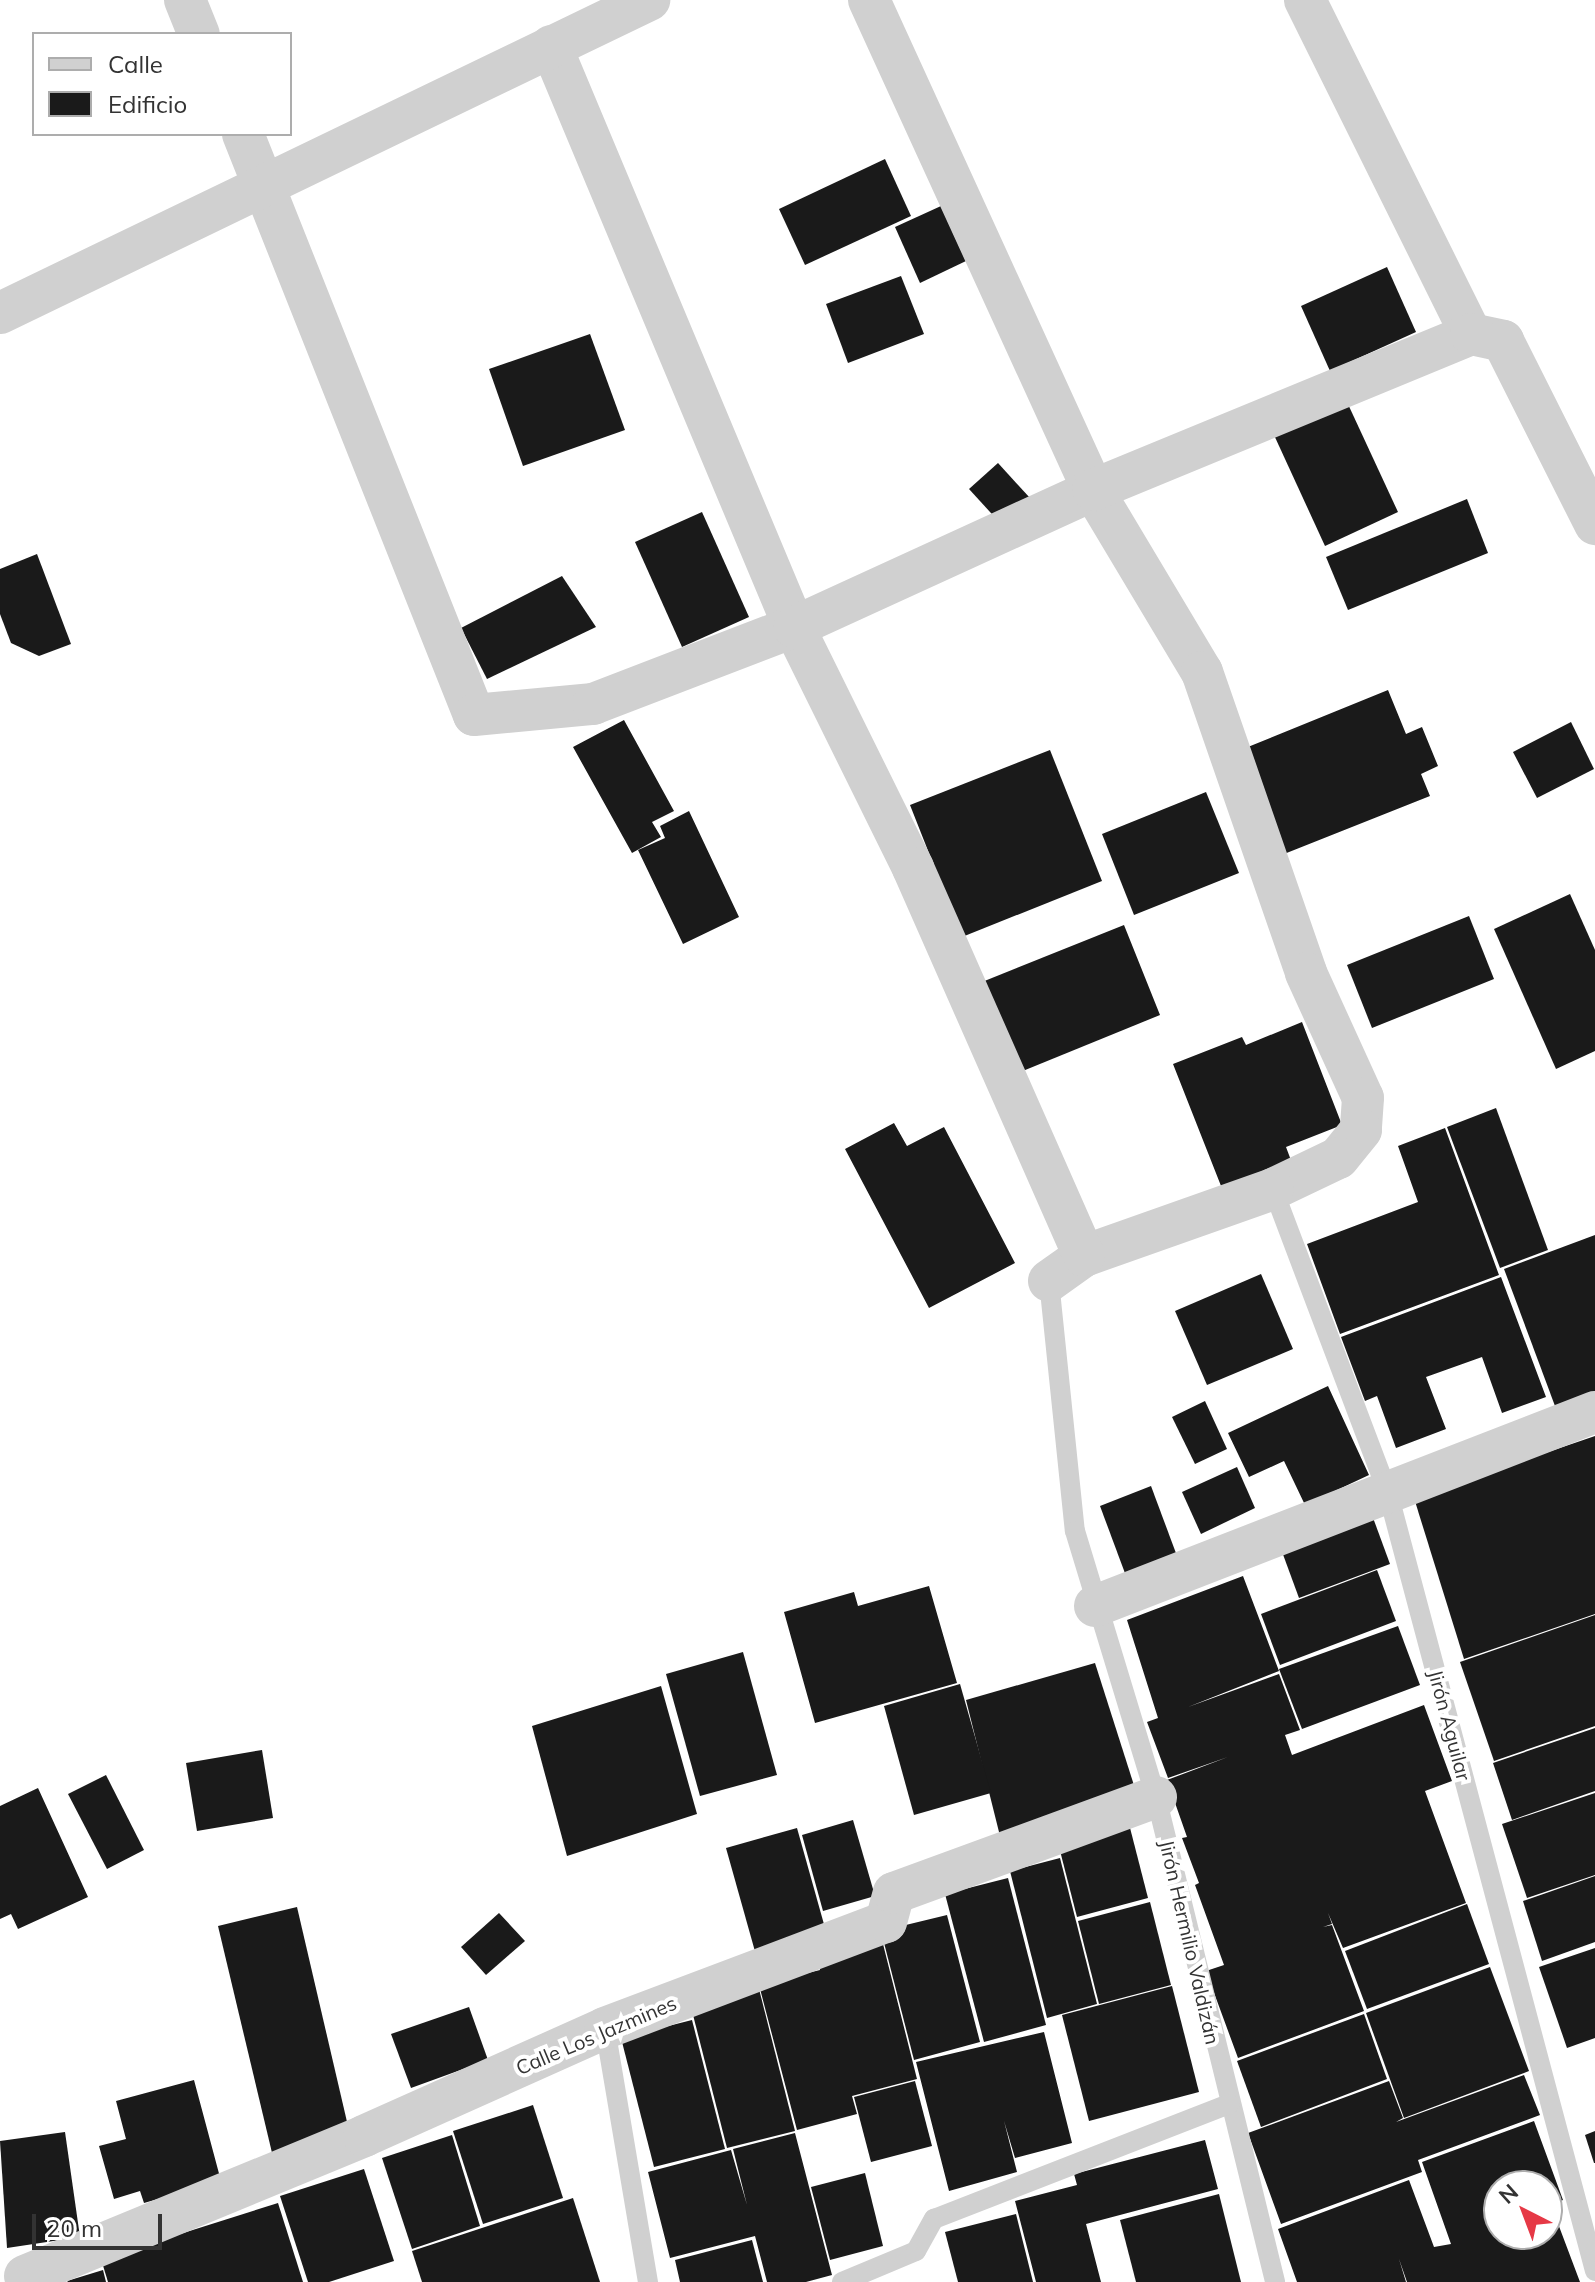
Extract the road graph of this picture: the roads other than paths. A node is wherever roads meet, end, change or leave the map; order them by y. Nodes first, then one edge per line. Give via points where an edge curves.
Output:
1 (185, 0) edge
2 (649, 0) edge
3 (869, 0) edge
4 (1305, 0) edge
5 (198, 32) edge
6 (551, 46) junction
7 (244, 136) edge
8 (266, 189) junction
9 (0, 313) edge
10 (1471, 334) junction
11 (1093, 490) junction
12 (1595, 524) edge
13 (794, 627) junction
14 (1273, 1189) junction
15 (1084, 1256) junction
16 (1049, 1281) joint
17 (1595, 1412) edge
18 (1388, 1493) junction
19 (1095, 1606) junction
20 (1156, 1797) junction
21 (605, 2028) junction
22 (1229, 2104) junction
23 (1595, 2271) edge
24 (25, 2276) dead end
25 (648, 2282) edge
26 (842, 2282) edge
27 (1275, 2282) edge

1 - 5 street
2 - 6 street
3 - 11 street
4 - 10 street
6 - 8 street
6 - 13 street
7 - 8 street
8 - 9 street
8 - 13 street via 474,715 593,704
10 - 11 street
10 - 12 street via 1503,341
11 - 13 street
11 - 14 street via 1202,672 1306,973 1363,1098 1361,1130 1352,1146
13 - 15 street via 913,868
14 - 15 street
14 - 18 lane, Jirón Aguilar
15 - 16 street
16 - 19 lane, Jirón Hermilio Valdizán via 1075,1531
17 - 18 street
18 - 19 street
18 - 23 lane, Jirón Aguilar
19 - 20 lane, Jirón Hermilio Valdizán
20 - 21 street, Calle Los Jazmines via 894,1893 886,1922
20 - 22 lane, Jirón Hermilio Valdizán
21 - 24 street, Calle Los Jazmines via 364,2136
21 - 25 lane
22 - 26 lane via 934,2219 916,2251
22 - 27 lane, Jirón Hermilio Valdizán

